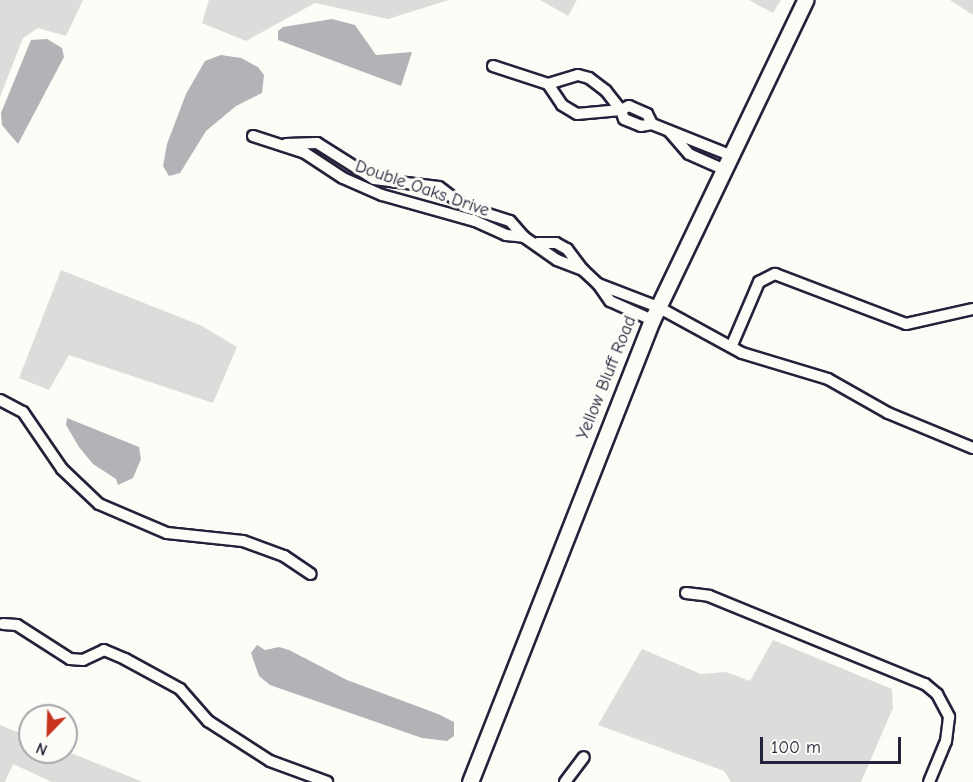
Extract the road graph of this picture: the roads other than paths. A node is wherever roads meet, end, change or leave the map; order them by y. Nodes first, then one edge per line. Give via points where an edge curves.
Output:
1 (805, 0) edge
2 (493, 66) dead end
3 (548, 84) junction
4 (621, 110) junction
5 (669, 131) junction
6 (253, 136) dead end
7 (695, 140) junction
8 (283, 144) junction
9 (689, 154) junction
10 (727, 162) junction
11 (524, 237) junction
12 (973, 309) edge
13 (655, 314) junction
14 (732, 345) junction
15 (0, 400) edge
16 (973, 448) edge
17 (310, 574) dead end
18 (686, 593) dead end
19 (3, 624) dead end
20 (584, 757) dead end
21 (327, 782) edge
22 (470, 782) edge
23 (565, 782) edge
24 (929, 782) edge

1 - 10 street, Yellow Bluff Road
2 - 3 street
3 - 4 street via 562,105 577,114
3 - 4 street via 572,76 589,78
4 - 5 street via 624,118 640,126 652,124
5 - 7 street
5 - 9 street
6 - 8 street, Double Oaks Drive
7 - 9 street
7 - 10 street
8 - 11 street, Double Oaks Drive via 382,195 475,221 506,235
8 - 11 street, Double Oaks Drive via 317,143 374,179 439,187 466,207 510,221
9 - 10 street
10 - 13 street, Yellow Bluff Road
11 - 13 street, Double Oaks Drive via 538,243 551,256 583,270 598,284
12 - 14 street via 906,324 774,274 759,282
13 - 14 street, Double Oaks Drive
13 - 22 street, Yellow Bluff Road
14 - 16 street, Double Oaks Drive via 770,364 828,379 888,413
15 - 17 street via 23,412 62,469 99,504 167,533 243,541 284,556
18 - 24 street via 709,596 925,684 937,694 949,717 946,741
19 - 21 street via 17,625 70,659 83,660 104,650 124,659 180,688 208,721 270,761
20 - 23 street

